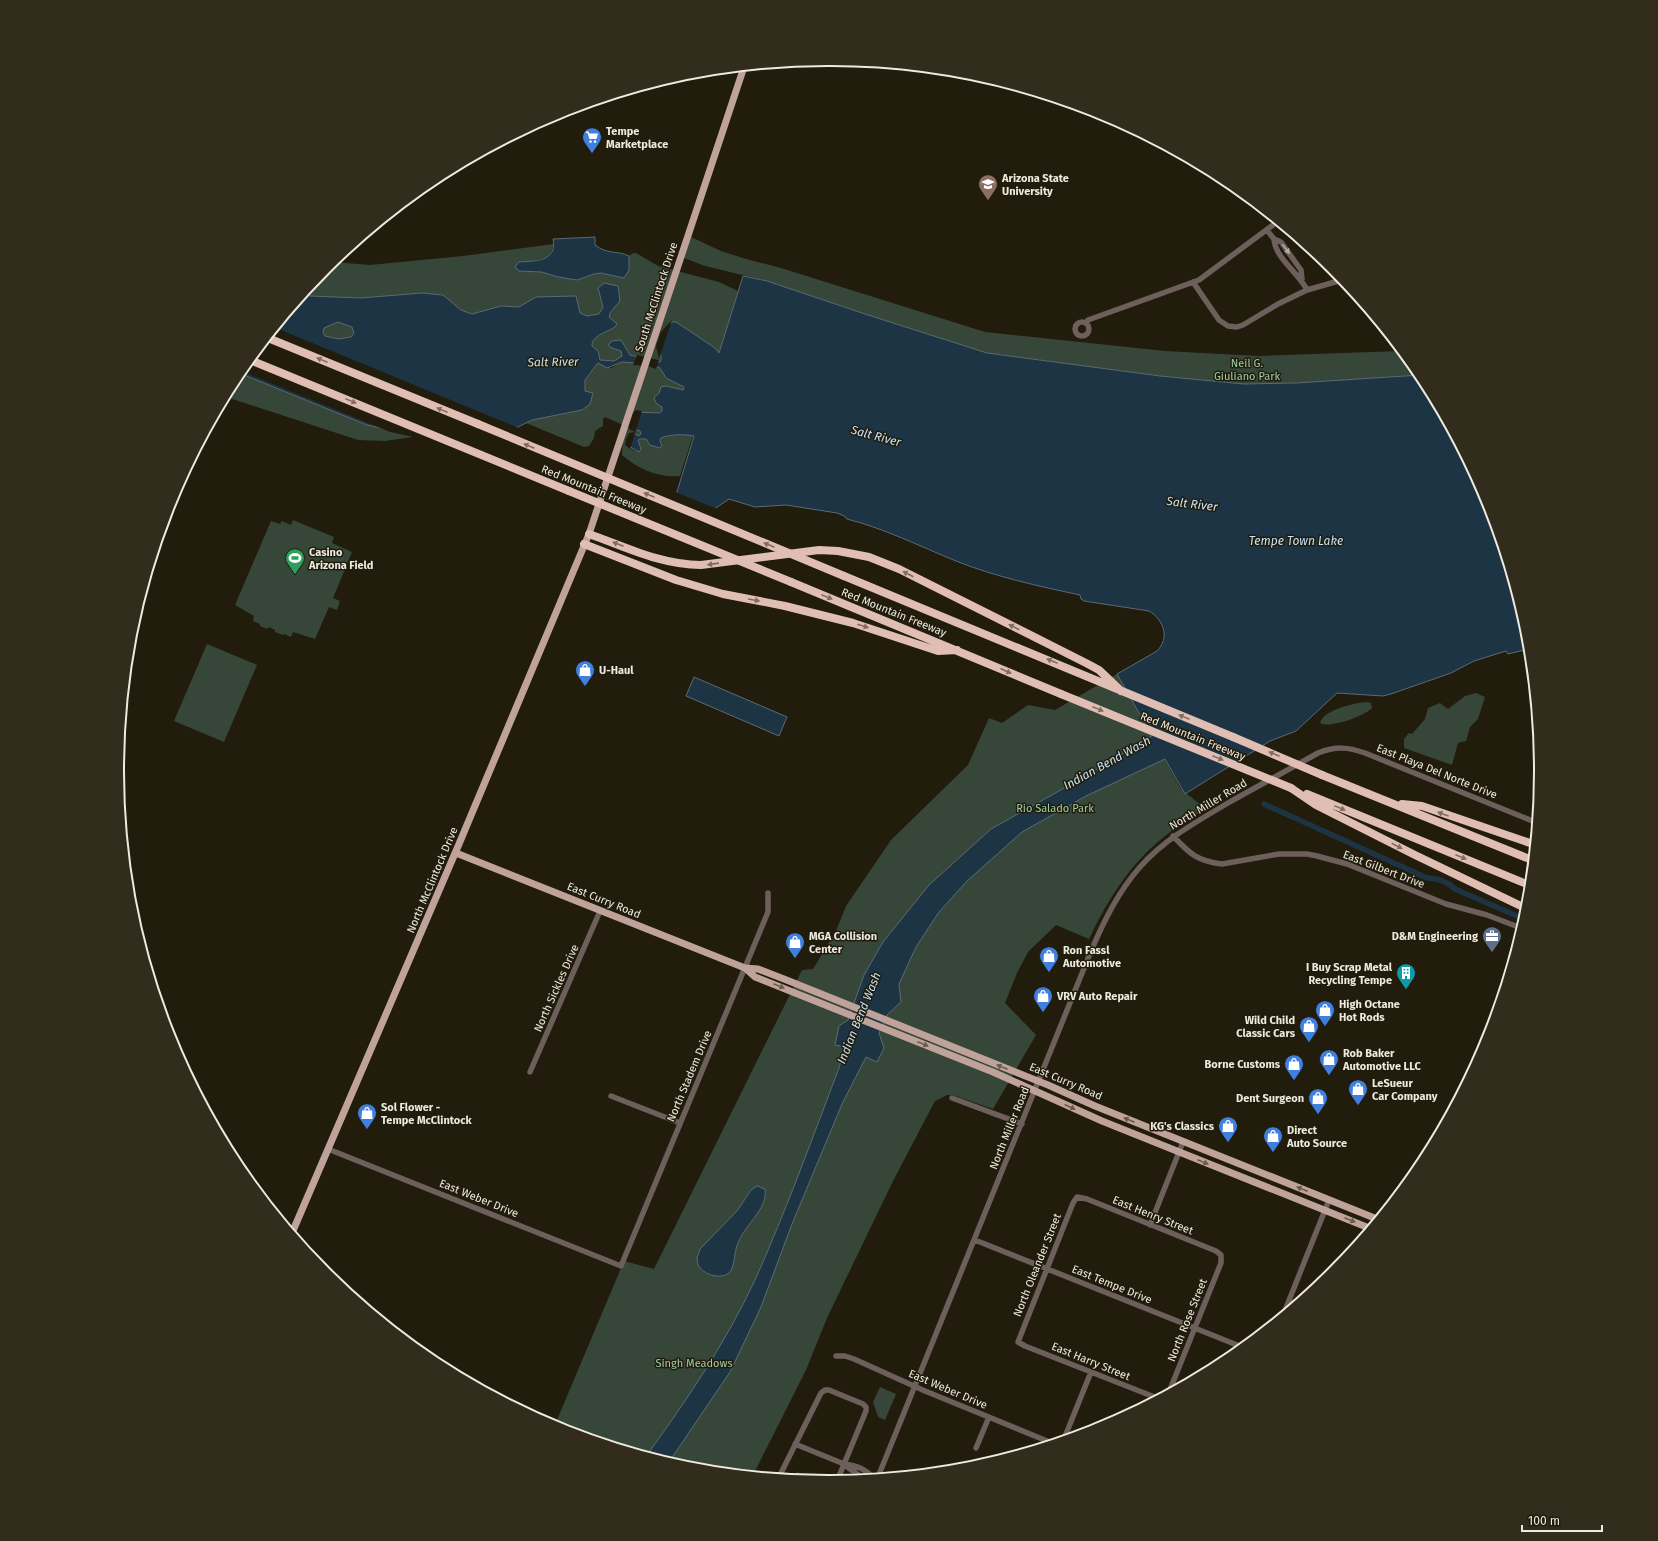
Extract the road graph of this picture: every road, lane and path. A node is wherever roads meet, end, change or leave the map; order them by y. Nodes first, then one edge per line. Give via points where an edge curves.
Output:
1 (742, 72) edge
2 (1274, 225) edge
3 (1267, 230) junction
4 (1193, 282) junction
5 (1336, 282) edge
6 (1307, 290) junction
7 (1086, 323) dead end
8 (272, 340) edge
9 (255, 362) edge
10 (589, 534) junction
11 (584, 544) junction
12 (957, 650) junction
13 (1121, 691) junction
14 (1329, 748) joint
15 (1291, 788) junction
16 (1390, 802) junction
17 (1532, 820) edge
18 (1174, 836) junction
19 (1529, 843) edge
20 (456, 853) junction
21 (1527, 858) edge
22 (1524, 883) edge
23 (768, 893) dead end
24 (1520, 906) edge
25 (600, 911) junction
26 (1516, 926) edge
27 (745, 968) junction
28 (530, 1072) dead end
29 (1038, 1081) junction
30 (1034, 1091) junction
31 (611, 1096) dead end
32 (952, 1098) dead end
33 (680, 1123) junction
34 (1022, 1124) junction
35 (1183, 1142) junction
36 (328, 1149) junction
37 (1179, 1152) junction
38 (1077, 1197) joint
39 (1328, 1200) junction
40 (1324, 1210) junction
41 (1373, 1217) edge
42 (1150, 1225) junction
43 (1366, 1227) edge
44 (294, 1228) edge
45 (975, 1240) junction
46 (1221, 1255) joint
47 (622, 1266) joint
48 (1046, 1268) junction
49 (1287, 1306) edge
50 (1195, 1328) junction
51 (1018, 1342) joint
52 (1236, 1345) edge
53 (836, 1356) dead end
54 (1091, 1372) junction
55 (915, 1386) junction
56 (1171, 1386) edge
57 (1152, 1396) edge
58 (989, 1417) junction
59 (1066, 1434) edge
60 (1046, 1441) edge
61 (795, 1444) junction
62 (976, 1448) dead end
63 (844, 1464) junction
64 (858, 1471) junction
65 (780, 1473) edge
66 (869, 1473) edge
67 (880, 1473) edge
68 (860, 1474) edge
69 (840, 1475) edge

1 - 10 main road, South McClintock Drive, bridge
2 - 3 street
3 - 4 street
3 - 6 street via 1274,239 1274,246 1302,279
4 - 6 street via 1218,320 1234,327 1243,325
4 - 7 street via 1088,320
5 - 6 street
13 -> 8 highway, Red Mountain Freeway, bridge
9 -> 12 highway, Red Mountain Freeway, bridge
10 - 11 main road, North McClintock Drive
13 -> 10 highway via 1099,670 869,557 818,550 684,565 661,560
11 -> 12 highway via 676,580 723,594 853,623 938,651
11 - 20 main road, North McClintock Drive
12 -> 15 highway, Red Mountain Freeway, bridge
16 -> 13 highway, Red Mountain Freeway, bridge
14 - 17 street, East Playa Del Norte Drive via 1346,747 1366,753
14 - 18 street, North Miller Road
15 -> 22 highway, Red Mountain Freeway
15 -> 24 highway via 1316,805
19 -> 16 highway via 1422,806
16 - 21 highway, Red Mountain Freeway
18 - 26 street, East Gilbert Drive via 1188,853 1211,863 1222,864 1289,854 1307,854 1347,864 1446,904
18 - 29 street, North Miller Road via 1140,868 1112,908 1091,951
20 - 25 main road, East Curry Road
20 - 36 main road, North McClintock Drive
23 - 27 street, North Stadem Drive via 768,912
25 - 27 main road, East Curry Road
25 - 28 street, North Sickles Drive
29 -> 27 main road, East Curry Road via 758,969
27 -> 30 main road, East Curry Road via 755,977 993,1072
27 - 33 street, North Stadem Drive
29 - 30 street, North Miller Road
35 -> 29 main road, East Curry Road
30 - 34 street, North Miller Road
30 -> 37 main road, East Curry Road
31 - 33 street
32 - 34 street
33 - 47 street, North Stadem Drive
34 - 45 street, North Miller Road
35 - 37 street
39 -> 35 main road, East Curry Road
36 - 44 main road, North McClintock Drive
36 - 47 street, East Weber Drive
37 -> 40 main road, East Curry Road
37 - 42 street
38 - 42 street, East Henry Street
38 - 48 street, North Oleander Street
39 - 40 street
39 - 41 main road, East Curry Road
40 -> 43 main road, East Curry Road
40 - 49 street
42 - 46 street, East Henry Street
45 - 48 street, East Tempe Drive
45 - 55 street, North Miller Road
46 - 50 street, North Rose Street via 1221,1263
48 - 50 street, East Tempe Drive
48 - 51 street, North Oleander Street
50 - 52 street, East Tempe Drive
50 - 56 street, North Rose Street
51 - 54 street, East Harry Street
53 - 55 street, East Weber Drive via 845,1356
54 - 57 street, East Harry Street
54 - 59 street
55 - 58 street, East Weber Drive
55 - 67 street, North Miller Road
58 - 60 street, East Weber Drive
58 - 62 street
61 - 63 street
61 - 63 street via 821,1394 829,1390 863,1404 866,1408
61 - 65 street
63 - 64 street via 850,1470
63 - 69 street
64 - 66 street
64 - 68 street

